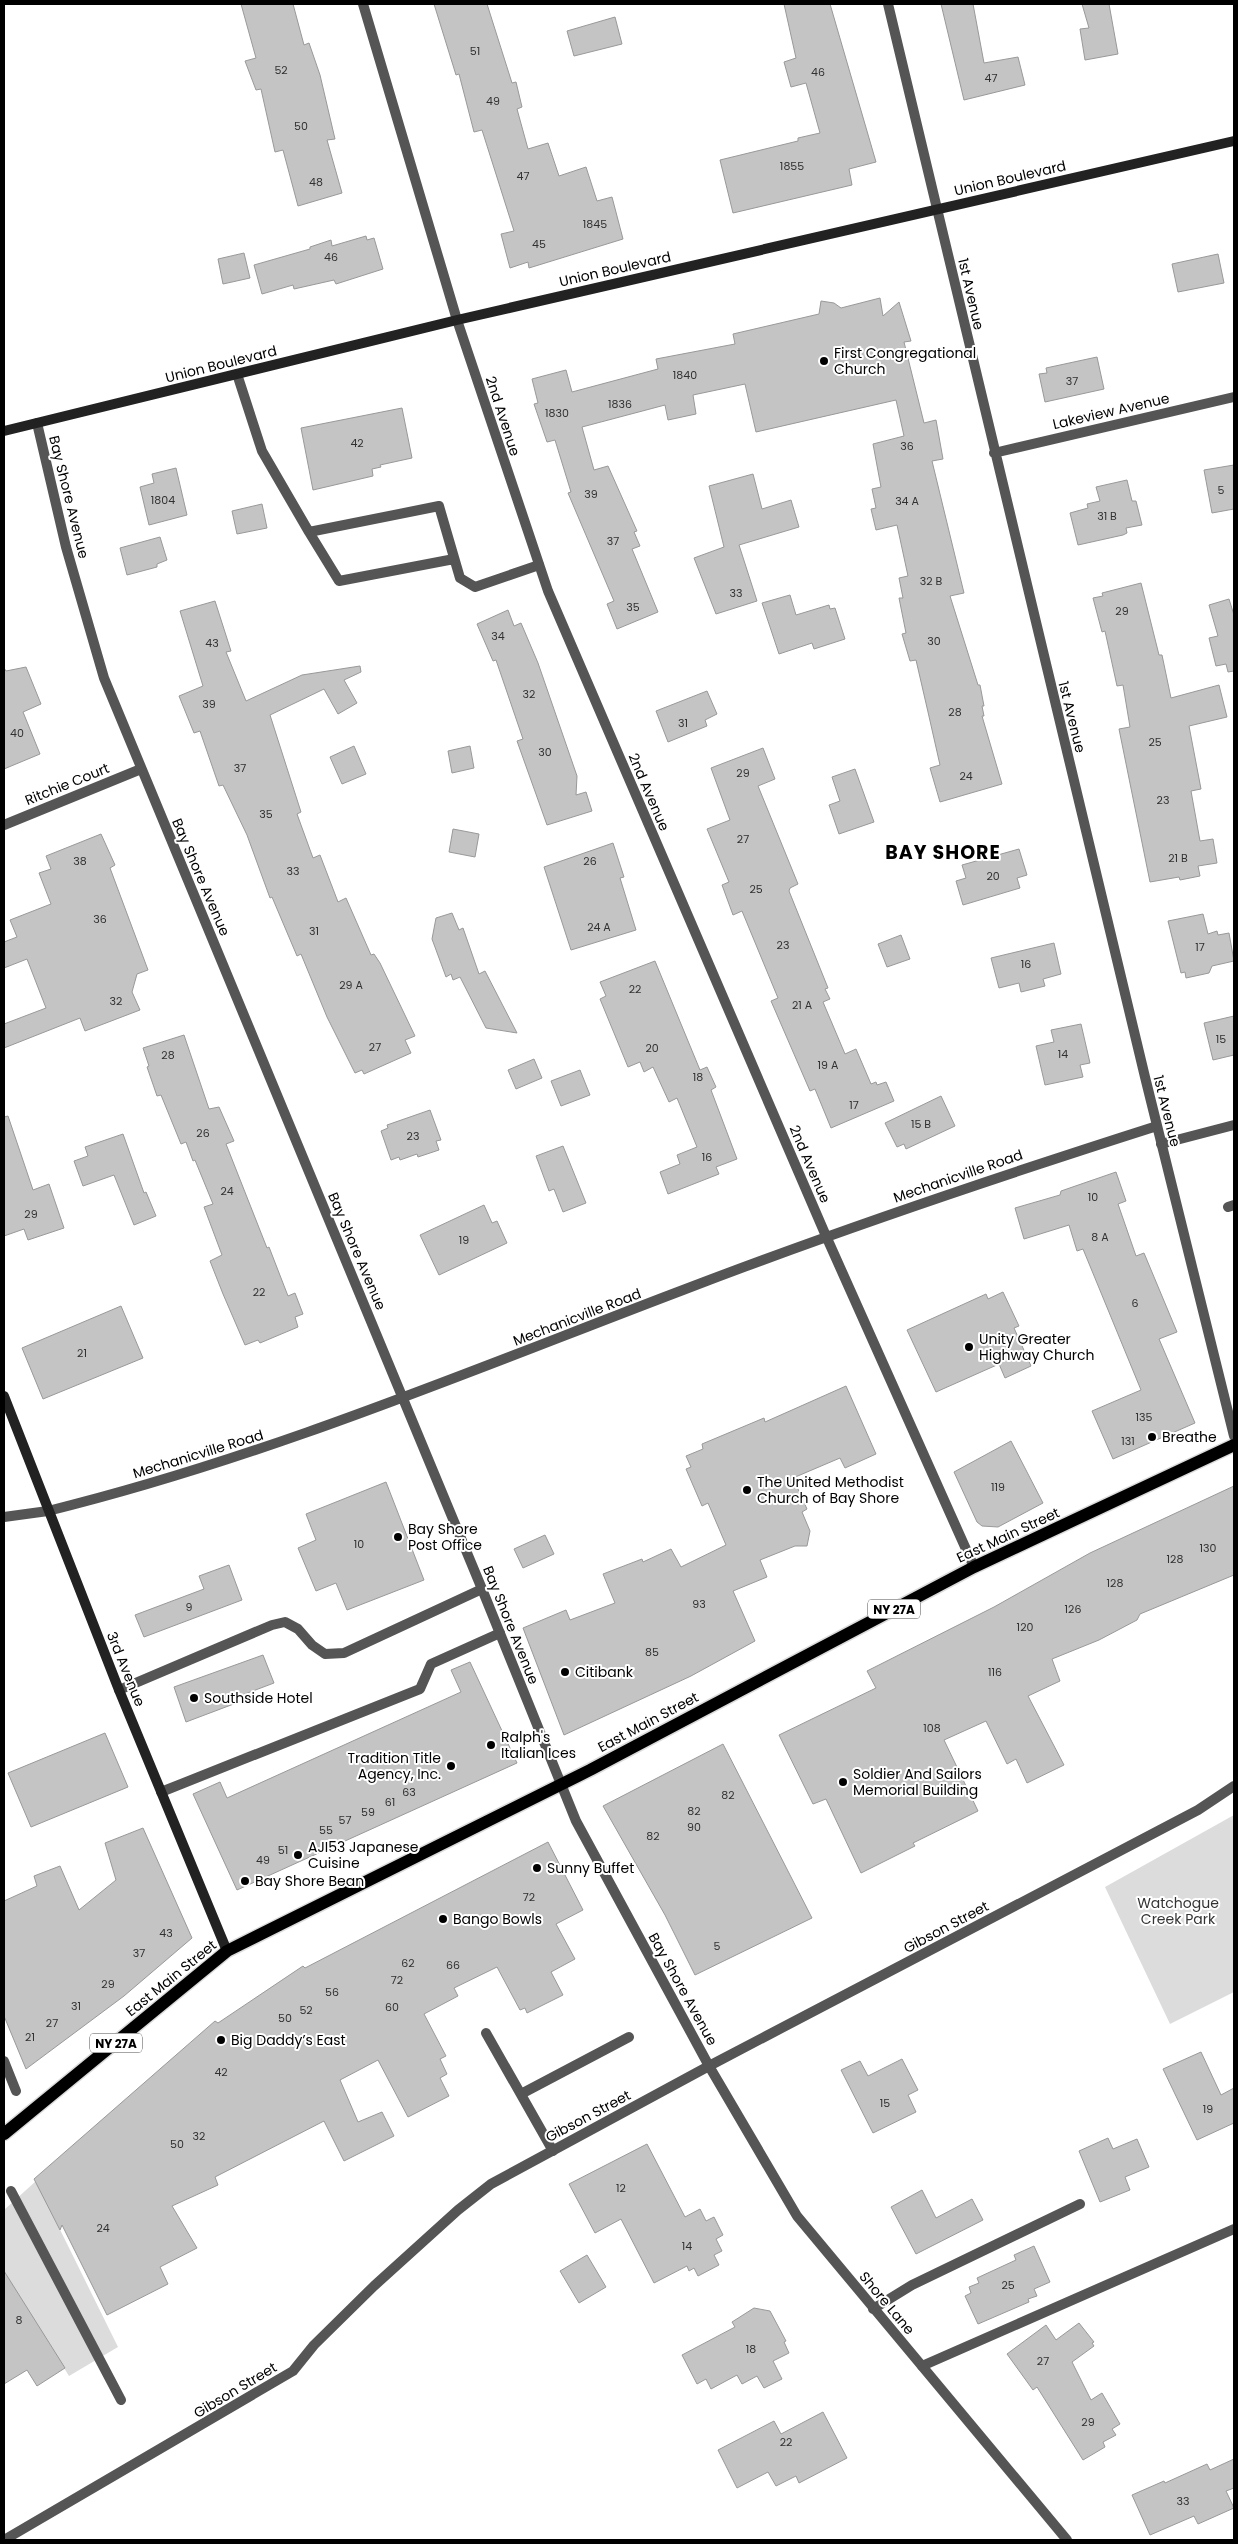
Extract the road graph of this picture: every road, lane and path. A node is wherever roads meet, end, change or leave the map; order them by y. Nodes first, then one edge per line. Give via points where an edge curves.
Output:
1 (363, 4) edge
2 (888, 4) edge
3 (1234, 141) edge
4 (936, 209) junction
5 (457, 320) junction
6 (237, 374) junction
7 (1234, 397) edge
8 (37, 423) junction
9 (4, 431) edge
10 (994, 453) junction
11 (309, 532) junction
12 (454, 559) junction
13 (539, 565) junction
14 (141, 769) junction
15 (4, 825) edge
16 (1234, 1125) edge
17 (1157, 1126) junction
18 (1161, 1144) junction
19 (826, 1236) junction
20 (4, 1396) edge
21 (404, 1399) junction
22 (1234, 1436) edge
23 (1234, 1445) edge
24 (48, 1511) junction
25 (4, 1517) edge
26 (974, 1567) junction
27 (482, 1589) junction
28 (500, 1633) junction
29 (119, 1690) junction
30 (560, 1785) junction
31 (1234, 1786) edge
32 (162, 1792) junction
33 (227, 1951) junction
34 (486, 2034) dead end
35 (629, 2037) dead end
36 (4, 2061) edge
37 (709, 2066) junction
38 (16, 2091) dead end
39 (521, 2094) junction
40 (4, 2134) edge
41 (553, 2151) junction
42 (11, 2191) dead end
43 (1080, 2204) dead end
44 (1234, 2229) edge
45 (873, 2308) junction
46 (922, 2366) junction
47 (120, 2400) dead end
48 (4, 2540) edge
49 (1067, 2540) edge

1 - 5 street, 2nd Avenue
2 - 4 street, 1st Avenue
3 - 4 main road, Union Boulevard
4 - 5 main road, Union Boulevard
4 - 10 street, 1st Avenue
5 - 6 main road, Union Boulevard
5 - 13 street, 2nd Avenue
6 - 8 main road, Union Boulevard
6 - 11 street via 262,451
7 - 10 street, Lakeview Avenue
8 - 9 main road, Union Boulevard
8 - 14 street, Bay Shore Avenue via 66,547 104,678
10 - 17 street, 1st Avenue
11 - 12 street via 339,581
11 - 12 street via 439,506
12 - 13 street via 460,578 475,587
13 - 19 street, 2nd Avenue
14 - 15 street, Ritchie Court
14 - 21 street, Bay Shore Avenue
16 - 18 street
17 - 18 street, 1st Avenue
17 - 19 street, Mechanicville Road
18 - 22 street, 1st Avenue
19 - 21 street, Mechanicville Road
19 - 26 street, 2nd Avenue
20 - 24 main road, 3rd Avenue
21 - 24 street, Mechanicville Road via 219,1463 123,1493
21 - 27 street, Bay Shore Avenue
23 - 26 main road, East Main Street / NY 27A
24 - 25 street, Mechanicville Road
24 - 29 main road, 3rd Avenue
26 - 30 main road, East Main Street / NY 27A
27 - 28 street, Bay Shore Avenue
27 - 29 street via 344,1653 325,1654 298,1629 285,1622
28 - 30 street, Bay Shore Avenue
28 - 32 street via 431,1664 420,1689
29 - 32 main road, 3rd Avenue
30 - 33 main road, East Main Street / NY 27A
30 - 37 street, Bay Shore Avenue via 576,1821
31 - 37 street, Gibson Street via 1198,1810
32 - 33 main road, 3rd Avenue
33 - 40 main road, East Main Street / NY 27A
34 - 39 street
35 - 39 street
36 - 38 street
37 - 41 street, Gibson Street
37 - 45 street, Shore Lane via 797,2216
39 - 41 street
41 - 48 street, Gibson Street via 491,2184 458,2210 320,2338 293,2371
42 - 47 street
43 - 45 street via 912,2285
44 - 46 street
45 - 46 street, Shore Lane
46 - 49 street, Shore Lane

